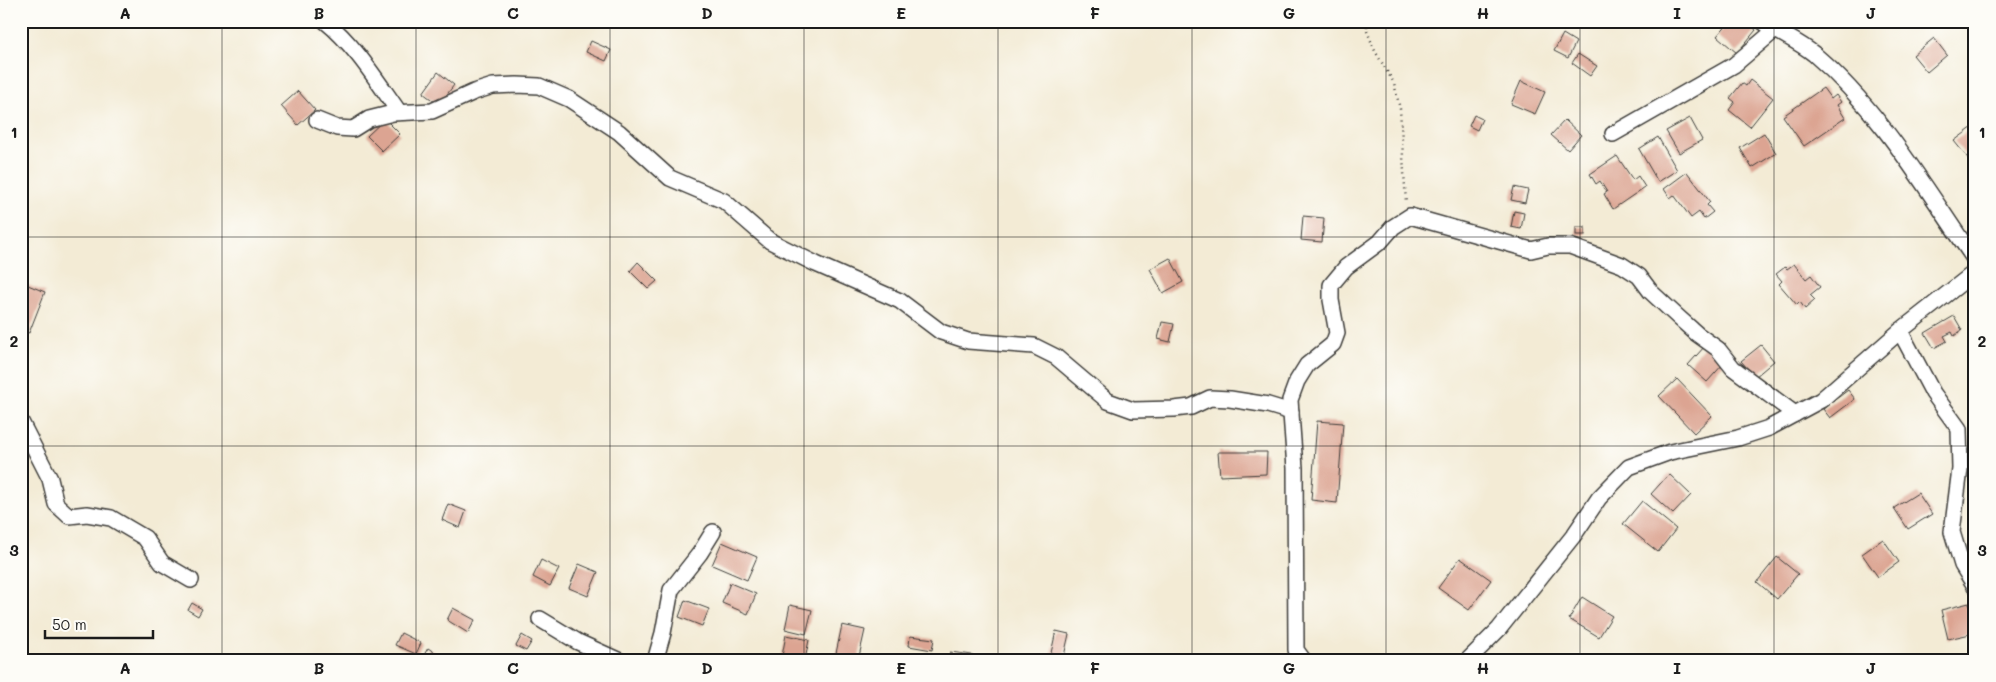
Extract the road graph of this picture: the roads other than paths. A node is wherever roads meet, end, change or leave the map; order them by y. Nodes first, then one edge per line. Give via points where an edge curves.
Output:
1 (325, 21) edge
2 (1762, 21) edge
3 (1775, 30) junction
4 (399, 112) junction
5 (317, 120) dead end
6 (1613, 134) dead end
7 (1975, 260) edge
8 (1975, 272) edge
9 (1900, 331) junction
10 (1291, 412) junction
11 (1796, 414) junction
12 (21, 422) edge
13 (713, 532) dead end
14 (191, 580) dead end
15 (1975, 586) edge
16 (540, 619) dead end
17 (620, 661) edge
18 (655, 661) edge
19 (1304, 661) edge
20 (1467, 661) edge

1 - 4 street via 365,64
2 - 3 street
3 - 6 street via 1734,65
3 - 7 street via 1812,53 1866,107 1905,155
4 - 5 street via 369,119 354,129 337,128
4 - 10 street via 432,111 493,86 539,86 569,99 619,132 670,178 724,200 770,241 900,301 941,332 968,342 1034,346 1056,357 1108,401 1134,410 1191,407 1210,398 1268,405
8 - 9 street
9 - 11 street via 1821,400
9 - 15 street via 1933,393 1959,429 1960,469 1952,532 1962,565
10 - 11 street via 1290,400 1296,381 1307,366 1333,344 1336,333 1331,285 1346,267 1410,216 1532,250 1570,246 1622,265 1639,276 1651,292 1718,349 1733,368
10 - 19 street via 1295,468 1295,636 1296,650
11 - 20 street via 1769,428 1738,438 1670,452 1629,467 1599,498 1574,535 1499,629
12 - 14 street via 50,479 56,504 69,516 87,514 111,518 145,538 162,563
13 - 18 street via 672,590
16 - 17 street via 578,642

